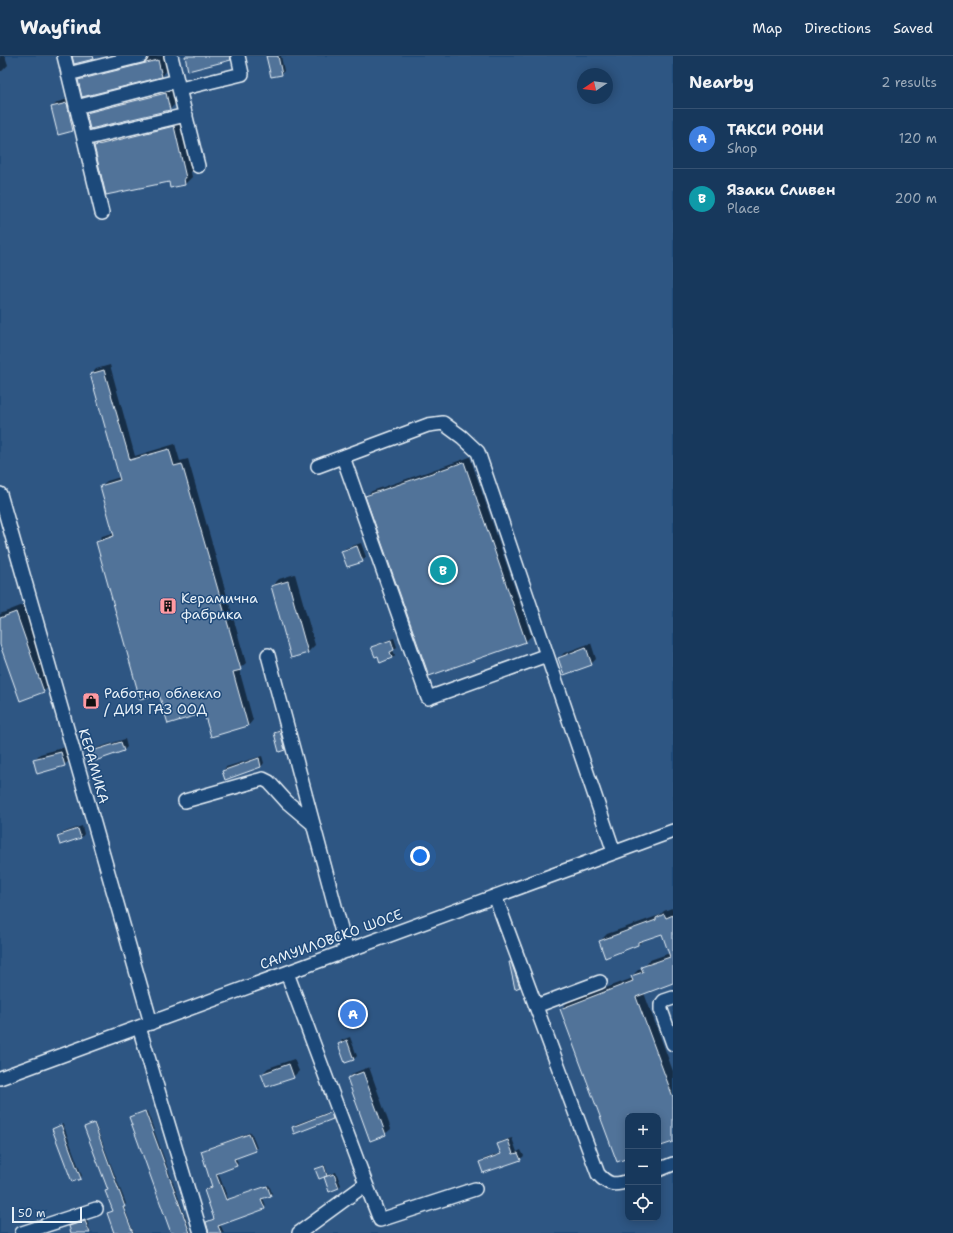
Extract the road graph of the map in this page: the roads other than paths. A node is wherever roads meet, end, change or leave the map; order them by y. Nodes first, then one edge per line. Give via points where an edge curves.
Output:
1 (64, 56) edge
2 (141, 56) edge
3 (171, 56) edge
4 (238, 56) edge
5 (68, 74) junction
6 (178, 85) junction
7 (76, 107) junction
8 (186, 115) junction
9 (84, 139) junction
10 (198, 166) dead end
11 (102, 213) dead end
12 (343, 457) junction
13 (318, 466) dead end
14 (0, 494) edge
15 (268, 655) dead end
16 (547, 655) junction
17 (185, 801) dead end
18 (313, 824) junction
19 (673, 831) edge
20 (614, 852) junction
21 (495, 896) junction
22 (347, 951) junction
23 (287, 973) junction
24 (600, 982) dead end
25 (673, 998) edge
26 (536, 1006) junction
27 (151, 1023) junction
28 (139, 1027) junction
29 (673, 1044) edge
30 (0, 1078) edge
31 (673, 1164) edge
32 (661, 1169) edge
33 (625, 1182) edge
34 (366, 1184) junction
35 (475, 1189) dead end
36 (96, 1209) dead end
37 (22, 1233) edge
38 (201, 1233) edge
39 (299, 1233) edge

1 - 5 street
2 - 5 street
3 - 6 street
4 - 6 street via 242,74
5 - 7 street
6 - 7 street
6 - 8 street
7 - 9 street
8 - 9 street
8 - 10 street
9 - 11 street
12 - 13 street
12 - 16 street via 428,425 443,423 478,452
12 - 16 street via 428,698
14 - 27 street, КЕРАМИКА
15 - 18 street
16 - 20 street
17 - 18 street via 263,779
18 - 22 street
19 - 20 street, САМУИЛОВСКО ШОСЕ
20 - 21 street, САМУИЛОВСКО ШОСЕ
21 - 22 street, САМУИЛОВСКО ШОСЕ
21 - 26 street
22 - 23 street, САМУИЛОВСКО ШОСЕ
23 - 27 street, САМУИЛОВСКО ШОСЕ
23 - 34 street
24 - 26 street
25 - 29 street via 661,1005 661,1010
26 - 33 street via 598,1174 610,1184
27 - 28 street, САМУИЛОВСКО ШОСЕ
28 - 30 street, САМУИЛОВСКО ШОСЕ
28 - 38 street
31 - 32 street
34 - 35 street via 380,1220
34 - 39 street
36 - 37 street

